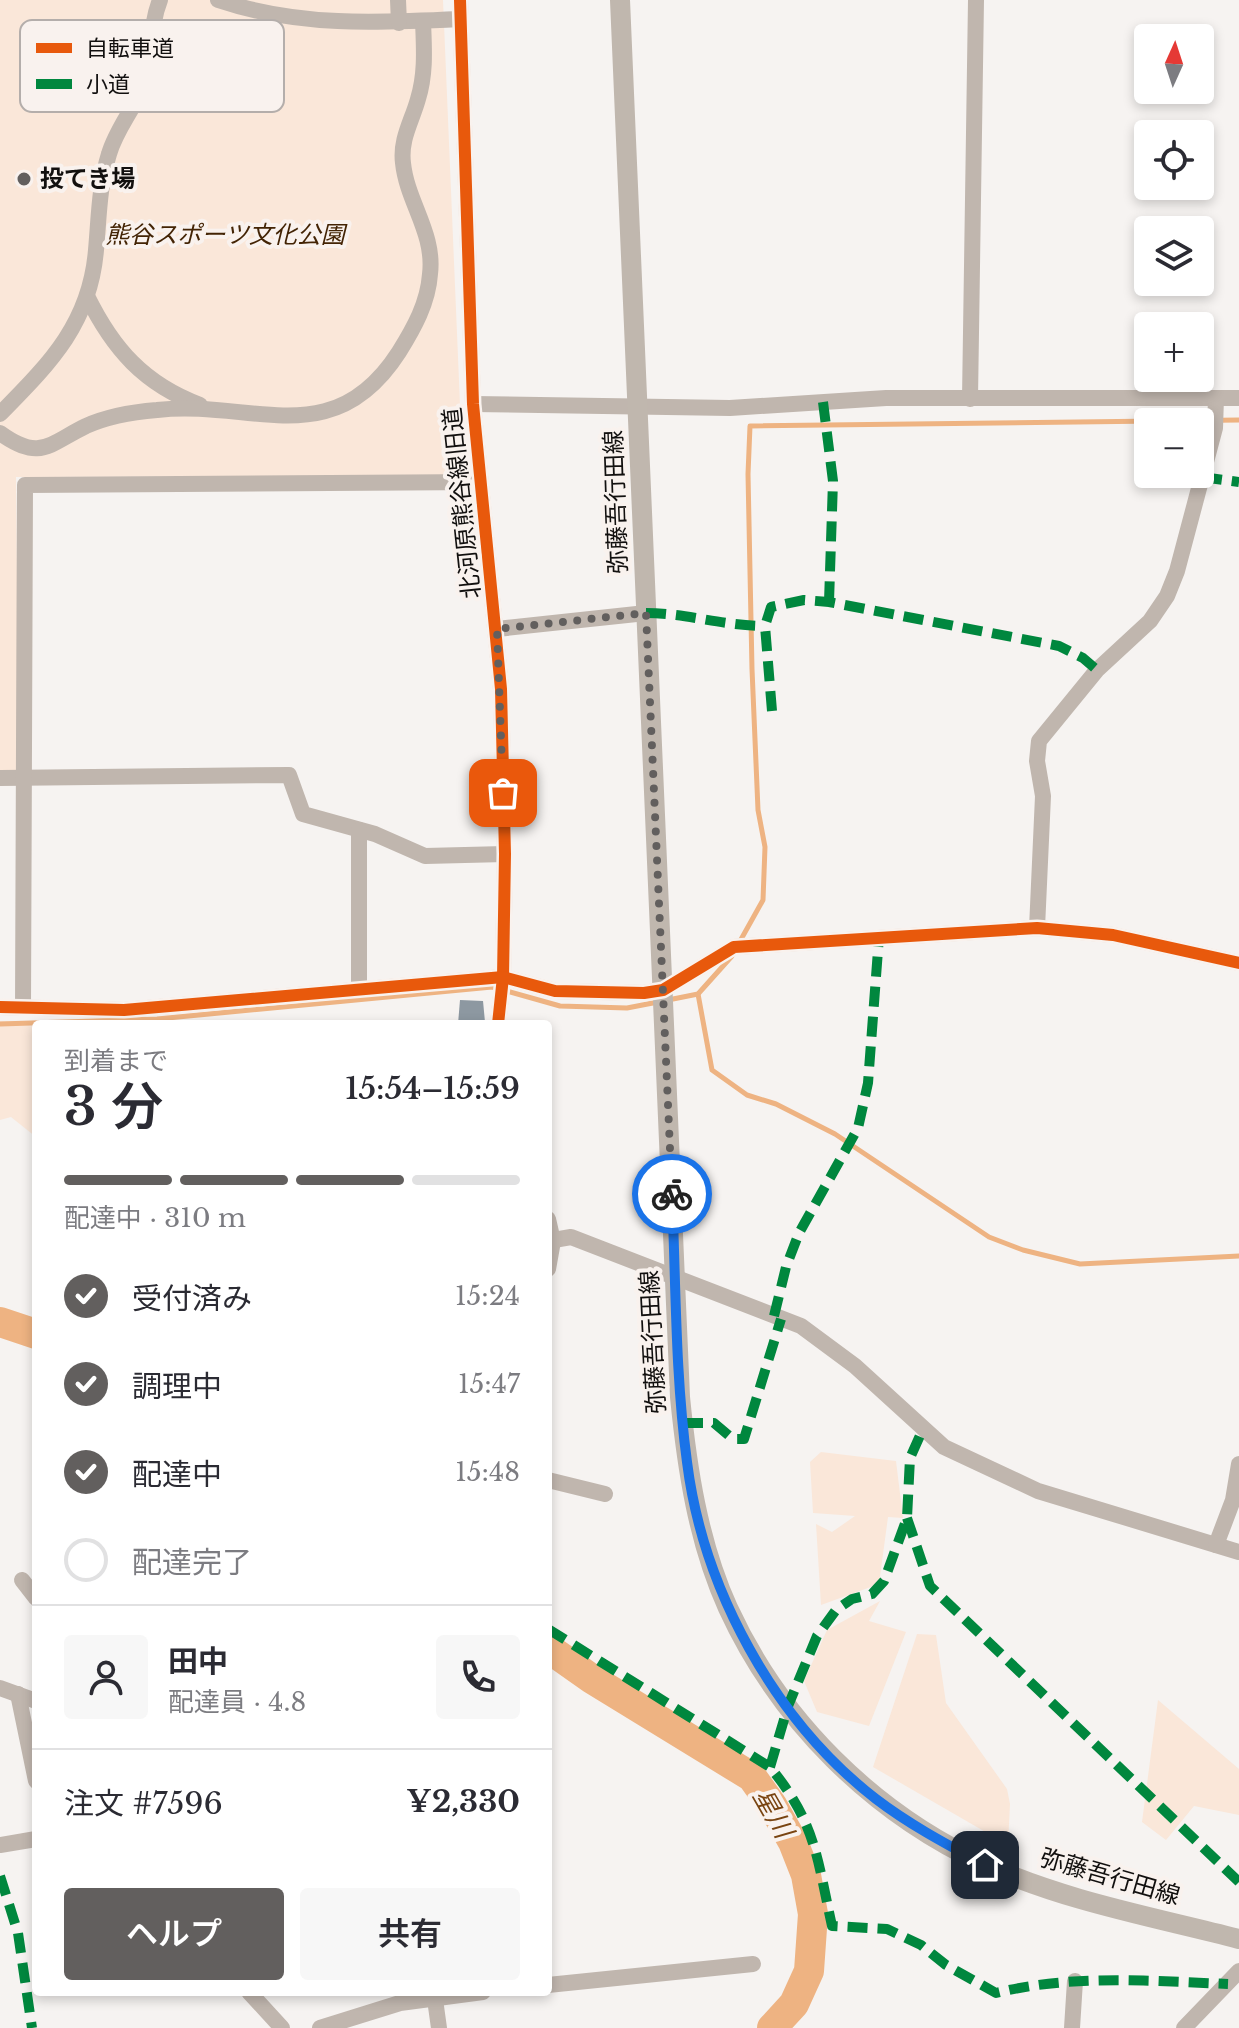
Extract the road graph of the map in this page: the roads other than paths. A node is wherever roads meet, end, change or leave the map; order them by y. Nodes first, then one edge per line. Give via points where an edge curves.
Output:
1 (160, 0) edge
2 (218, 0) edge
3 (398, 0) edge
4 (460, 0) edge
5 (620, 0) edge
6 (976, 0) edge
7 (461, 19) junction
8 (152, 20) edge
9 (423, 21) junction
10 (399, 23) junction
11 (129, 112) edge
12 (87, 296) junction
13 (1216, 398) junction
14 (1239, 398) edge
15 (970, 399) junction
16 (473, 404) junction
17 (211, 409) junction
18 (639, 409) junction
19 (0, 414) edge
20 (0, 433) edge
21 (481, 482) junction
22 (646, 613) junction
23 (497, 629) junction
24 (22, 777) junction
25 (0, 778) edge
26 (359, 830) junction
27 (505, 854) junction
28 (1037, 928) junction
29 (1239, 963) edge
30 (503, 977) junction
31 (359, 990) junction
32 (663, 990) junction
33 (0, 1007) edge
34 (23, 1008) junction
35 (51, 1016) edge
36 (498, 1020) edge
37 (552, 1241) edge
38 (675, 1279) junction
39 (1239, 1464) edge
40 (552, 1481) edge
41 (605, 1494) dead end
42 (1216, 1545) junction
43 (1239, 1552) edge
44 (22, 1580) dead end
45 (32, 1593) edge
46 (0, 1688) edge
47 (18, 1694) junction
48 (32, 1699) edge
49 (32, 1762) edge
50 (32, 1840) edge
51 (0, 1845) edge
52 (1239, 1939) edge
53 (753, 1964) dead end
54 (1235, 1979) edge
55 (1075, 1981) dead end
56 (552, 1985) edge
57 (253, 1996) edge
58 (430, 1996) edge
59 (434, 1996) edge
60 (282, 2028) edge
61 (320, 2028) edge
62 (439, 2028) edge
63 (1072, 2028) edge
64 (1184, 2028) edge

1 - 8 street
2 - 10 street via 309,21
3 - 10 street
4 - 7 street, 北河原熊谷線旧道
5 - 18 main road, 弥藤吾行田線
6 - 15 street
7 - 9 street
7 - 16 street, 北河原熊谷線旧道
9 - 10 street
9 - 17 street via 425,67 406,129 403,164 428,236 431,274 418,321 386,371 360,396 326,412 275,417
11 - 12 street via 109,152
12 - 17 street via 101,325 140,372 168,393
12 - 19 street via 64,345
13 - 14 street
13 - 15 street
13 - 28 street via 1215,428 1167,596 1039,741 1043,796
15 - 18 street
16 - 18 street
16 - 21 street, 北河原熊谷線旧道
17 - 20 street via 127,413 36,450 18,446
18 - 22 main road, 弥藤吾行田線
21 - 23 street, 北河原熊谷線旧道
21 - 24 street via 25,485
22 - 23 street
22 - 32 main road, 弥藤吾行田線
23 - 27 street, 北河原熊谷線旧道
24 - 25 street
24 - 26 street via 289,775 303,814
24 - 34 street
26 - 27 street via 425,856
26 - 31 street
27 - 30 street, 北河原熊谷線旧道
28 - 29 street via 1113,935
28 - 32 street via 734,947
30 - 31 street
30 - 32 street via 555,991
30 - 36 street, 北河原熊谷線旧道
31 - 35 street
32 - 38 main road, 弥藤吾行田線
33 - 34 street
34 - 35 street
37 - 38 street via 571,1237
38 - 42 street via 801,1326 855,1366 944,1447 1038,1491
38 - 52 main road, 弥藤吾行田線 via 687,1465 710,1555 728,1607 757,1659 829,1756 875,1798 985,1865 1068,1896
39 - 42 street via 1233,1500
40 - 41 street
42 - 43 street
44 - 45 street
46 - 47 street
47 - 48 street
47 - 49 street
50 - 51 street
53 - 56 street
54 - 64 street
55 - 63 street
57 - 60 street
58 - 61 street
59 - 62 street

